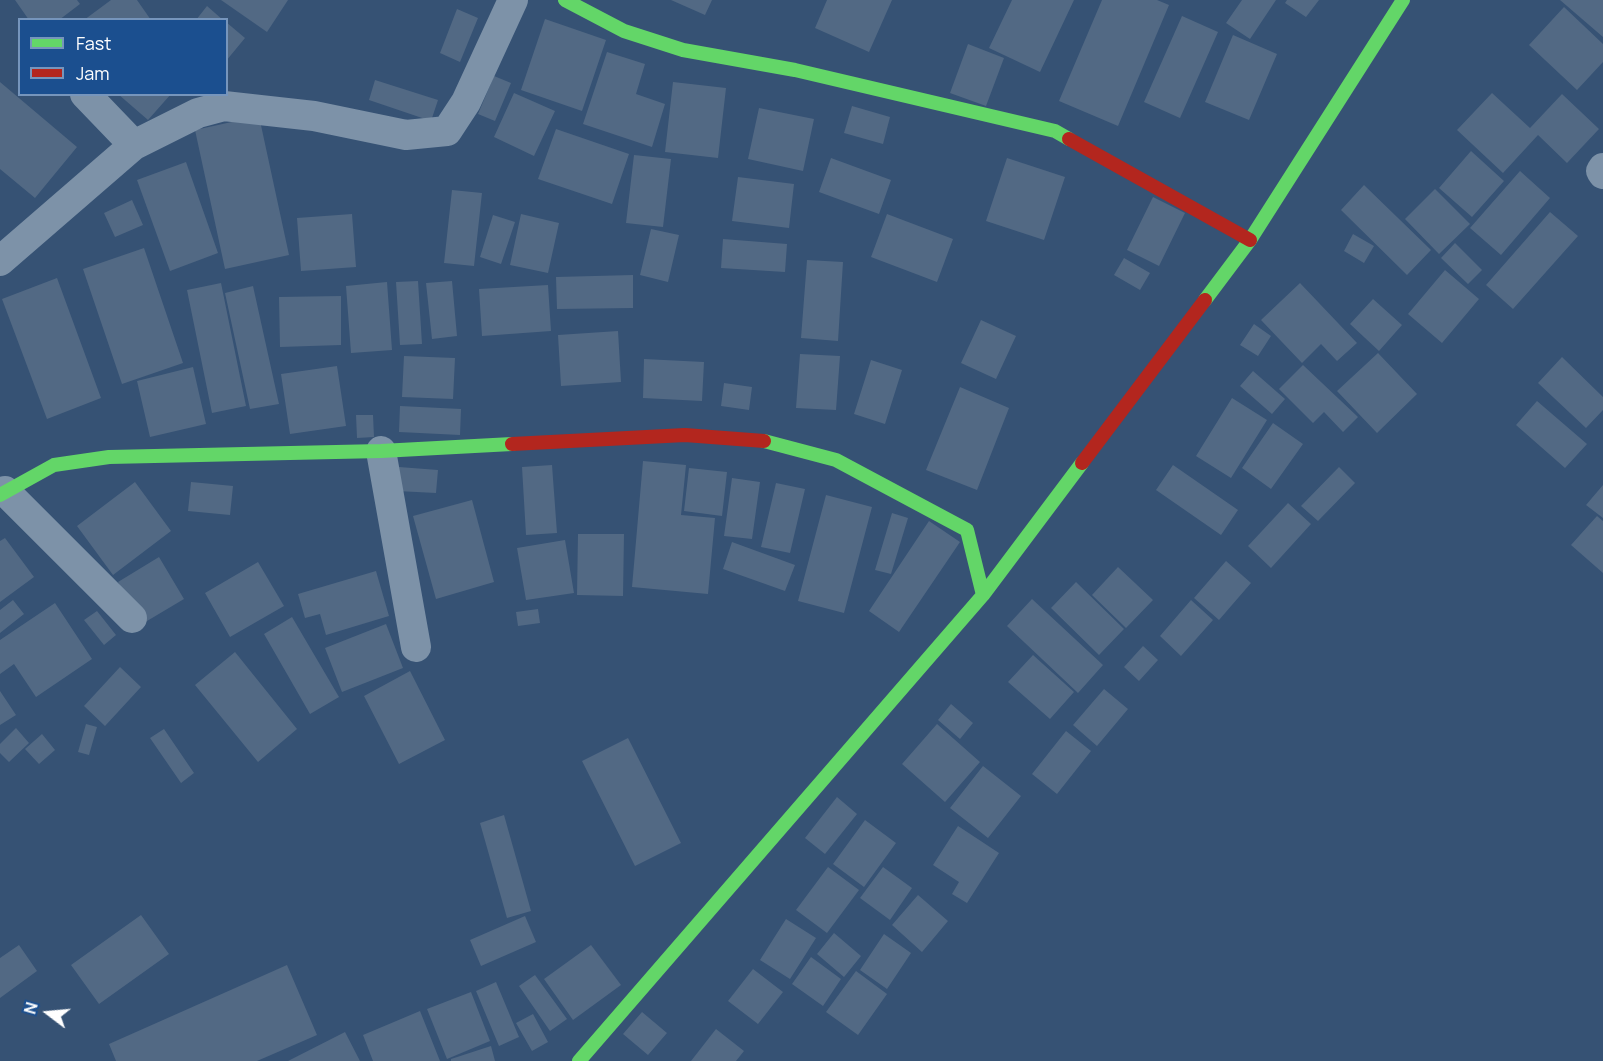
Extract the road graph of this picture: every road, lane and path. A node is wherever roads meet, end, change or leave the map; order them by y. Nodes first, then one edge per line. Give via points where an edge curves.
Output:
1 (513, 0) edge
2 (565, 0) edge
3 (1402, 0) edge
4 (87, 96) edge
5 (134, 145) junction
6 (1603, 168) edge
7 (1603, 174) edge
8 (1250, 240) junction
9 (0, 261) edge
10 (381, 451) junction
11 (3, 493) edge
12 (983, 595) junction
13 (132, 618) dead end
14 (417, 647) dead end
15 (579, 1061) edge

1 - 5 street via 466,102 447,131 406,135 314,116 224,106
2 - 8 street via 624,31 683,51 795,70 1055,131
3 - 8 street
4 - 5 street
5 - 9 street
6 - 7 street
8 - 12 street
10 - 11 street via 109,457 54,465
10 - 12 street via 685,435 756,439 836,460 967,530
10 - 14 street
11 - 13 street
12 - 15 street

